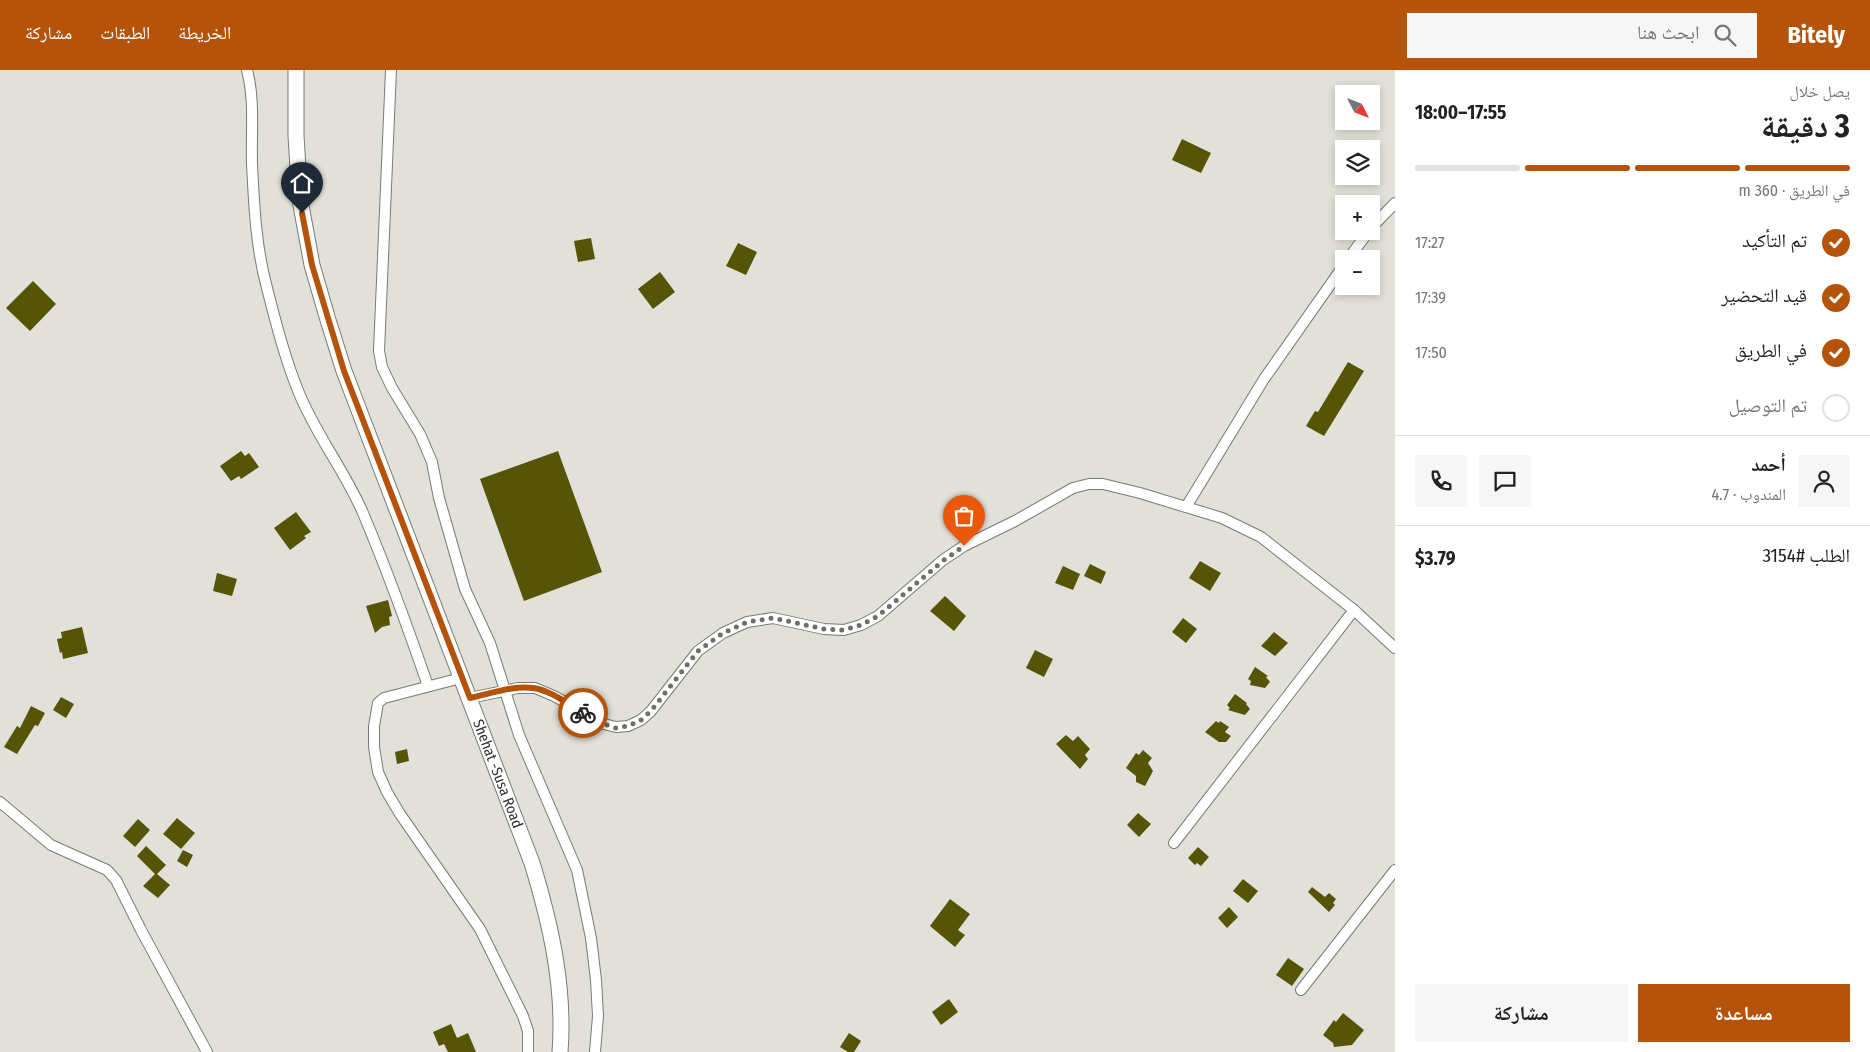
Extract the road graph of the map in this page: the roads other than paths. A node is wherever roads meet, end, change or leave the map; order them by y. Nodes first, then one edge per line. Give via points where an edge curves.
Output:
1 (247, 70) edge
2 (296, 70) edge
3 (391, 70) edge
4 (1395, 203) edge
5 (1380, 219) edge
6 (1335, 278) edge
7 (1186, 507) junction
8 (1354, 610) junction
9 (1395, 648) edge
10 (461, 678) junction
11 (428, 686) junction
12 (505, 691) junction
13 (470, 698) junction
14 (0, 802) edge
15 (1174, 843) dead end
16 (1395, 870) edge
17 (1301, 990) dead end
18 (207, 1052) edge
19 (528, 1052) edge
20 (560, 1052) edge
21 (595, 1052) edge

1 - 11 street via 252,108 256,232 266,286 283,345 299,393 363,513
2 - 10 main road, Shehat -Susa Road via 300,200 312,265 344,371
3 - 12 street via 379,351 392,388 420,434 432,462 465,589 490,643
4 - 5 street
6 - 7 street via 1264,379
7 - 8 street via 1222,518 1261,537
7 - 12 street via 1103,484 1074,488 964,546 878,616 861,625 844,630 824,629 773,618 747,622 723,633 698,651 651,711 628,726 616,728 604,724 535,688
8 - 9 street
8 - 15 street
10 - 11 street
10 - 13 main road, Shehat -Susa Road
11 - 19 street via 384,698 378,703 374,747 378,772 400,814 480,929 523,1016 528,1031
12 - 13 street
12 - 21 street via 519,736 564,839 581,888 596,980
13 - 20 main road, Shehat -Susa Road via 544,901 559,980
14 - 18 street via 51,845 107,870 116,880
16 - 17 street

